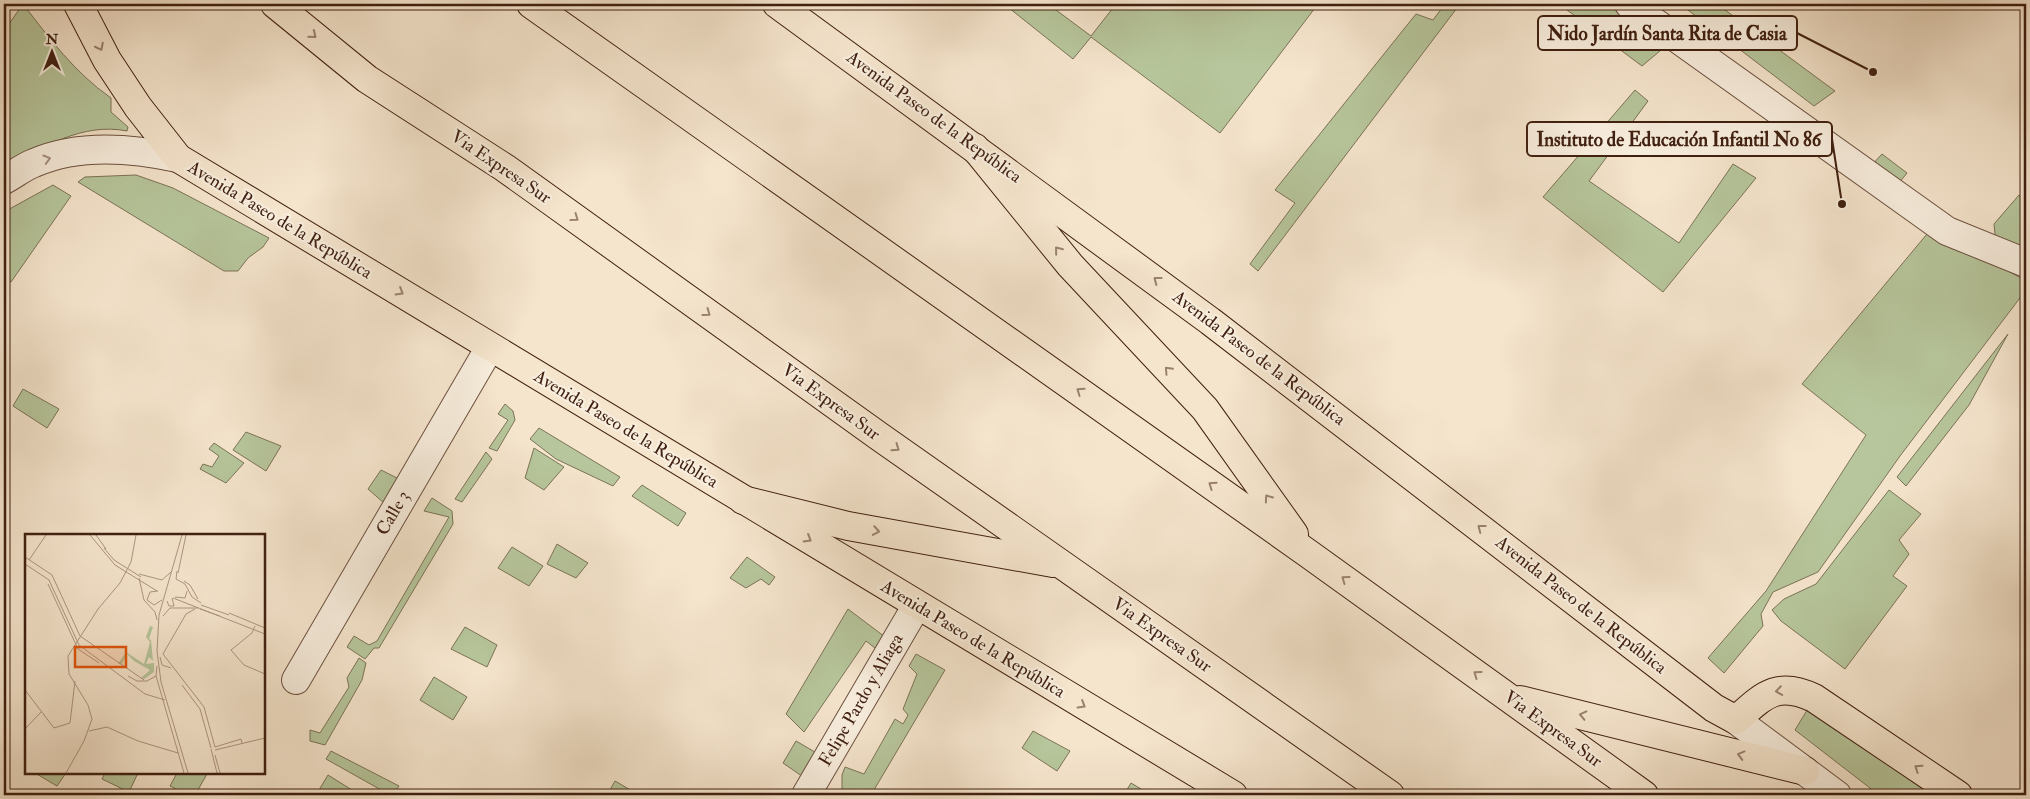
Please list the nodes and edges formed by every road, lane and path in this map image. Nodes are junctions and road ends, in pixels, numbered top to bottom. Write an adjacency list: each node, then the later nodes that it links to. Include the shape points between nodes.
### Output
1 (78, 4): 7 (main road, Avenida Paseo de la República, one-way to 7, via 117,76)
2 (275, 4): 13 (main road, Via Expresa Sur, one-way to 13, via 367,78 505,168)
3 (531, 4): 12 (main road, Via Expresa Sur, one-way to 3)
4 (777, 4): 6 (main road, Avenida Paseo de la República)
5 (1629, 4): 9 (street, via 1947,231)
6 (976, 148): 12 (main road, one-way to 6, via 1205,409 1070,265); 17 (main road, Avenida Paseo de la República, one-way to 6, via 1714,708 1318,402)
7 (178, 158): 8 (street, one-way to 7, via 34,163 73,152 105,149 146,151); 10 (main road, Avenida Paseo de la República, one-way to 10)
8 (4, 180)
9 (2026, 263)
10 (490, 347): 11 (main road, Avenida Paseo de la República); 15 (street, Calle 3)
11 (743, 500): 13 (main road, one-way to 13, via 848,526); 14 (main road, Avenida Paseo de la República, one-way to 14)
12 (1306, 552): 16 (main road, Via Expresa Sur, one-way to 12)
13 (1061, 564): 21 (main road, Via Expresa Sur)
14 (916, 605): 19 (street, Felipe Pardo y Aliaga); 20 (main road, Avenida Paseo de la República, one-way to 20)
15 (296, 680)
16 (1508, 697): 18 (main road, one-way to 16); 22 (main road, Via Expresa Sur)
17 (1736, 720): 18 (street, Avenida Paseo de la República); 24 (main road, one-way to 17, via 1798,690 1779,690 1764,695)
18 (1805, 771): 23 (street, Avenida Paseo de la República)
19 (806, 795)
20 (1233, 795)
21 (1390, 795)
22 (1644, 795)
23 (1837, 795)
24 (1958, 795)

